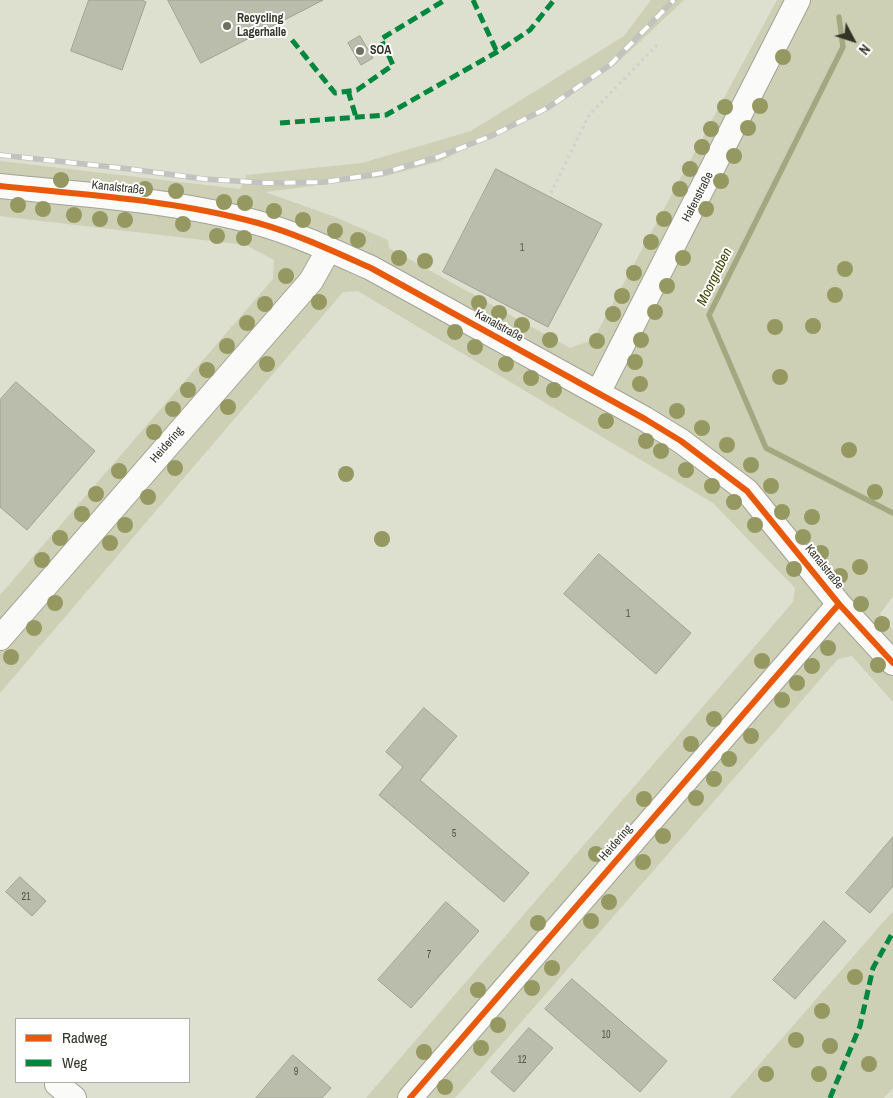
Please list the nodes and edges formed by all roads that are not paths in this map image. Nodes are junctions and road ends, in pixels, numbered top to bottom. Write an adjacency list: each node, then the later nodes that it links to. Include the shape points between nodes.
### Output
1 (798, 0): 4 (street, Hafenstraße)
2 (0, 186): 3 (street, Kanalstraße, via 189,207 260,223)
3 (329, 249): 4 (street, Kanalstraße, via 371,268); 6 (street, Heidering, via 311,281)
4 (598, 393): 5 (street, Kanalstraße, via 681,441 747,491)
5 (839, 604): 7 (street, Kanalstraße); 8 (street, Heidering)
6 (0, 638)
7 (893, 663)
8 (410, 1098)

